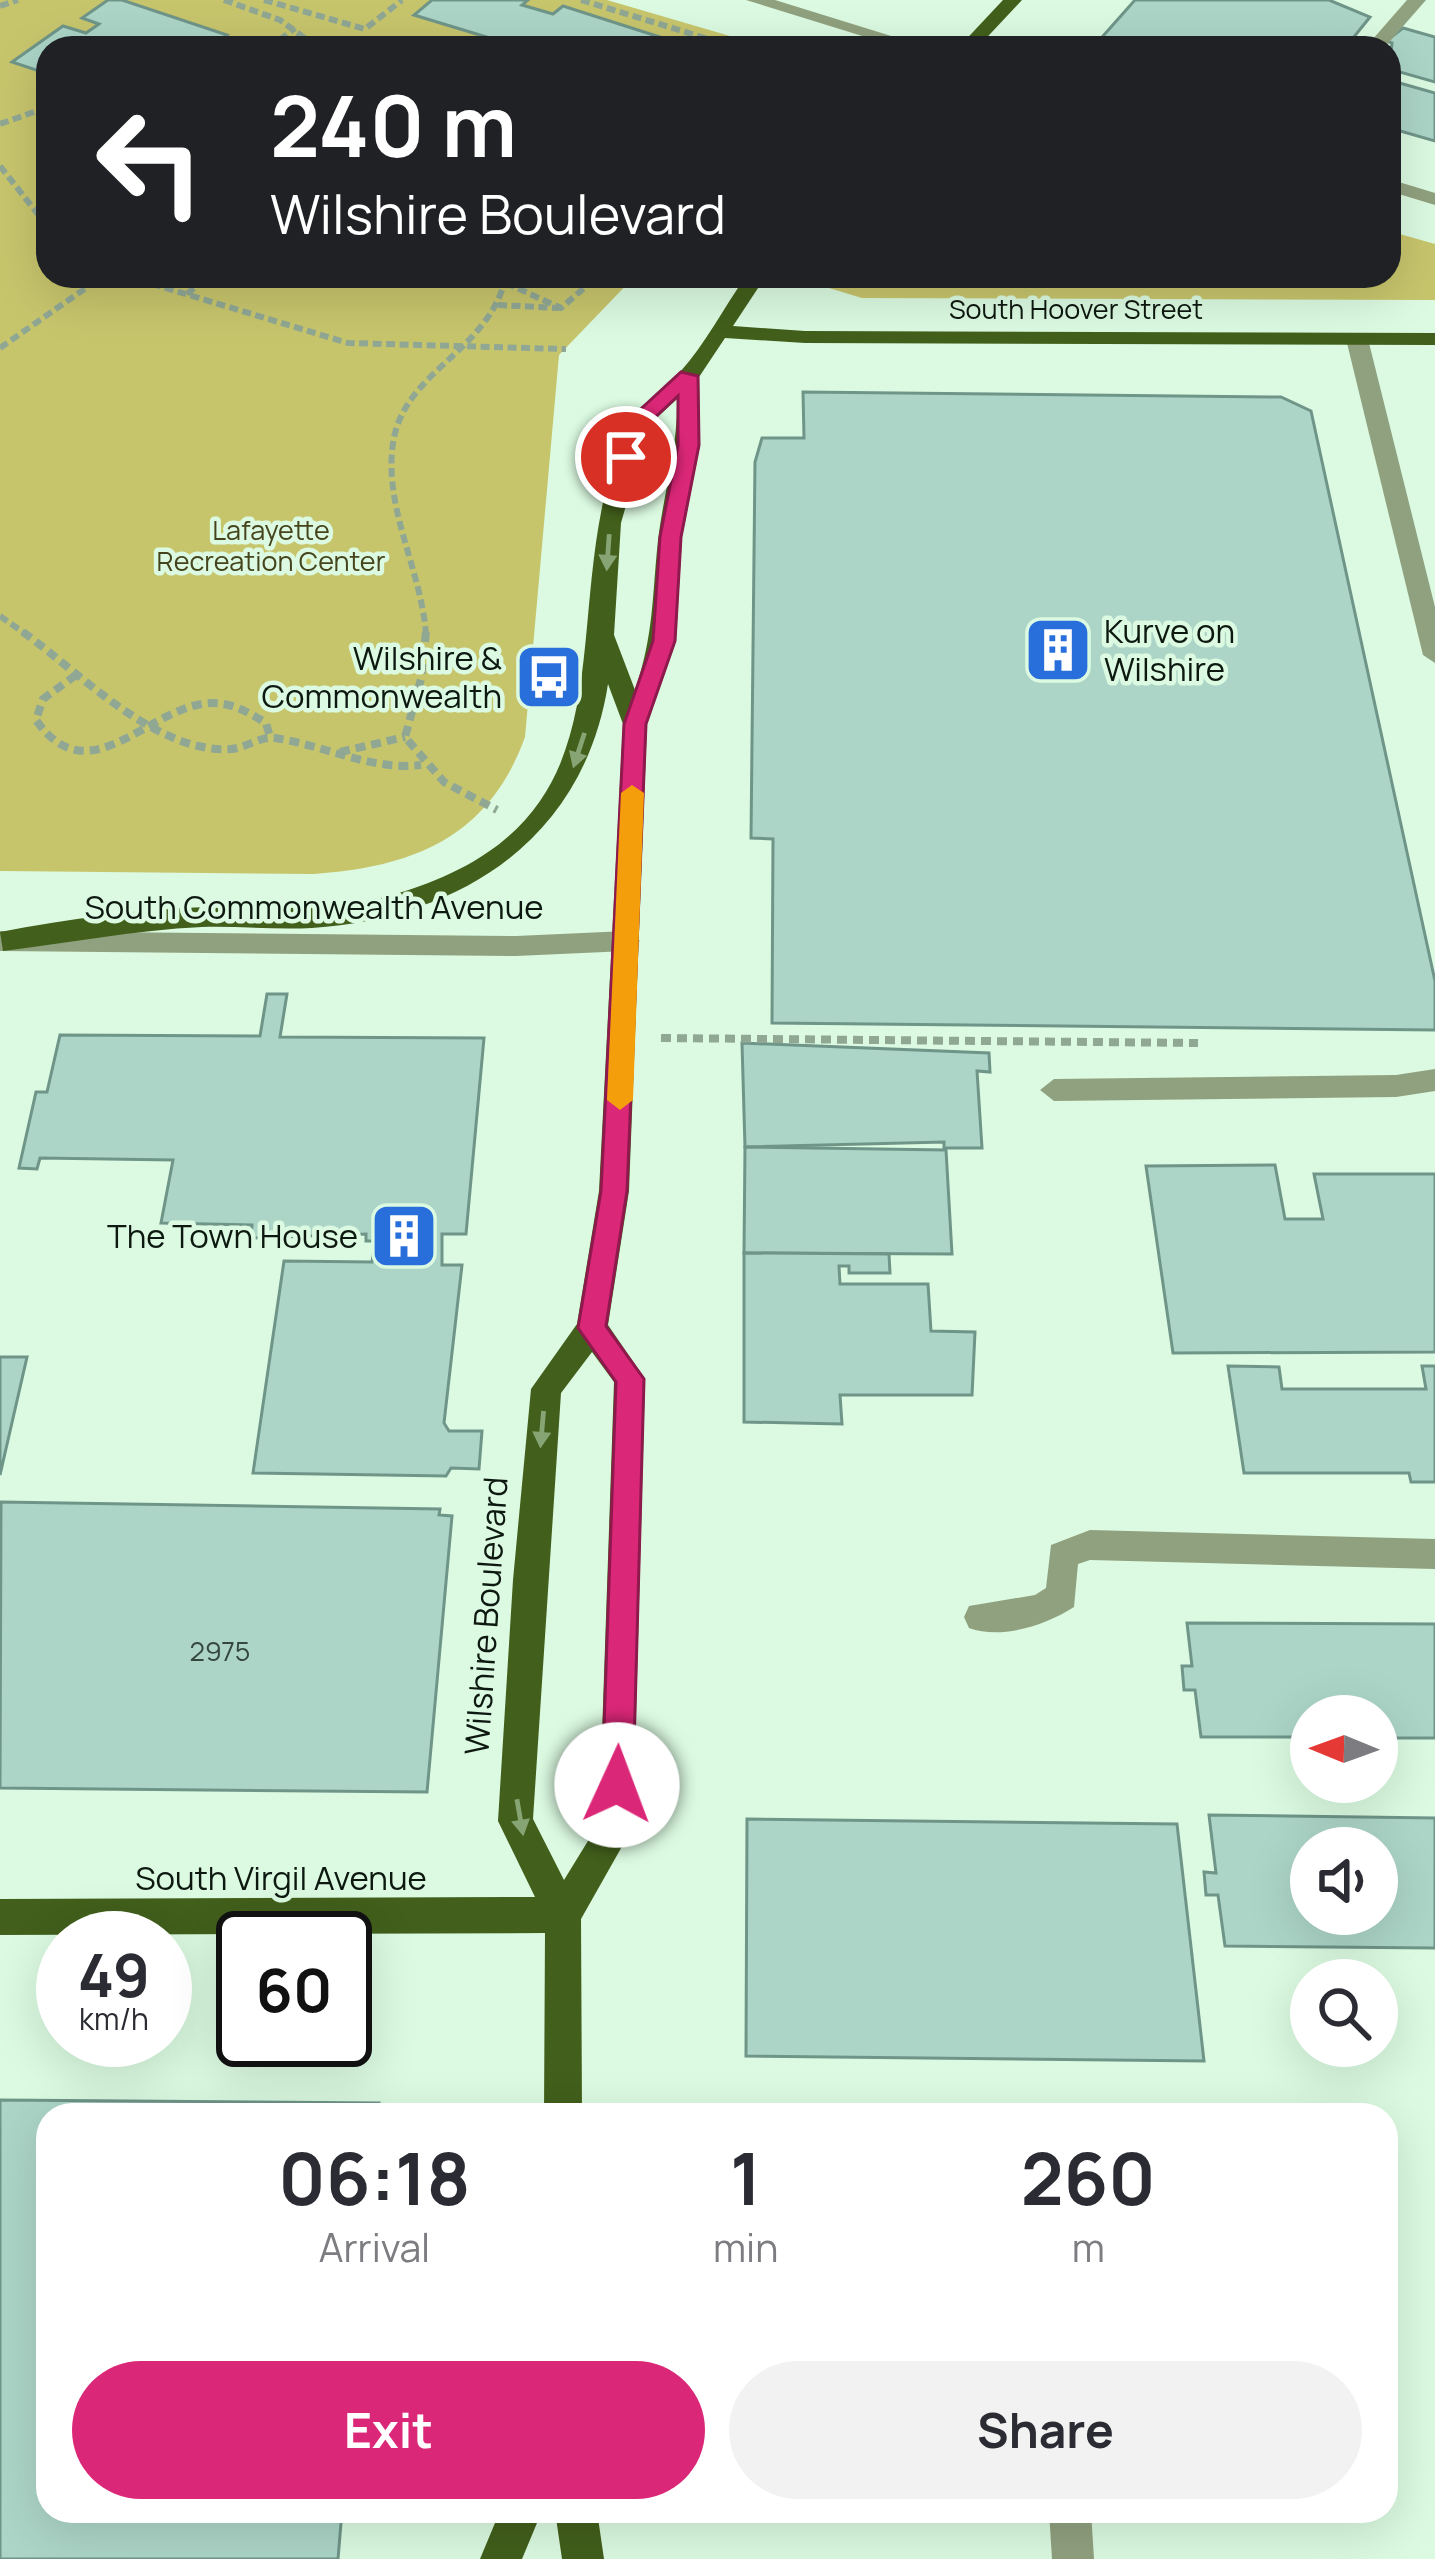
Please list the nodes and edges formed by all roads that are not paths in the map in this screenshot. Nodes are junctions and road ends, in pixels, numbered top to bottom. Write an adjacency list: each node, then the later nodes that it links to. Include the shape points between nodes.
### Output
1 (755, 0): 4 (street)
2 (1013, 0): 5 (main road)
3 (1417, 0): 6 (street)
4 (880, 36)
5 (978, 36)
6 (1385, 36)
7 (1401, 189): 8 (street)
8 (1435, 199)
9 (747, 288): 10 (main road, Wilshire Boulevard)
10 (717, 331): 11 (main road, South Hoover Street); 13 (main road, Wilshire Boulevard)
11 (1357, 339): 12 (main road, South Hoover Street); 15 (street)
12 (1435, 339)
13 (688, 376): 14 (main road, Wilshire Boulevard, one-way to 14, via 639,422 626,457 610,523); 16 (main road, Wilshire Boulevard, via 688,445 670,537 664,641)
14 (602, 635): 16 (main road, Wilshire Boulevard); 17 (main road, one-way to 17, via 572,769 543,814 478,869 374,910 201,917)
15 (1434, 647)
16 (635, 724): 18 (main road, Wilshire Boulevard)
17 (2, 941): 18 (street, South Commonwealth Avenue)
18 (627, 941): 21 (main road, Wilshire Boulevard, via 614,1191)
19 (1435, 1080): 20 (street)
20 (1054, 1090)
21 (592, 1328): 24 (main road, via 630,1379 616,1827); 24 (main road, Wilshire Boulevard, one-way to 24, via 545,1389 515,1821)
22 (1435, 1554): 23 (street, via 1090,1545 1062,1555 1062,1596 1041,1610)
23 (981, 1617)
24 (563, 1915): 25 (main road, South Virgil Avenue); 26 (main road, Wilshire Boulevard)
25 (0, 1917)
26 (563, 2103)
27 (516, 2523): 30 (main road)
28 (578, 2523): 31 (main road)
29 (1071, 2523): 32 (street)
30 (501, 2559)
31 (583, 2559)
32 (1073, 2559)

